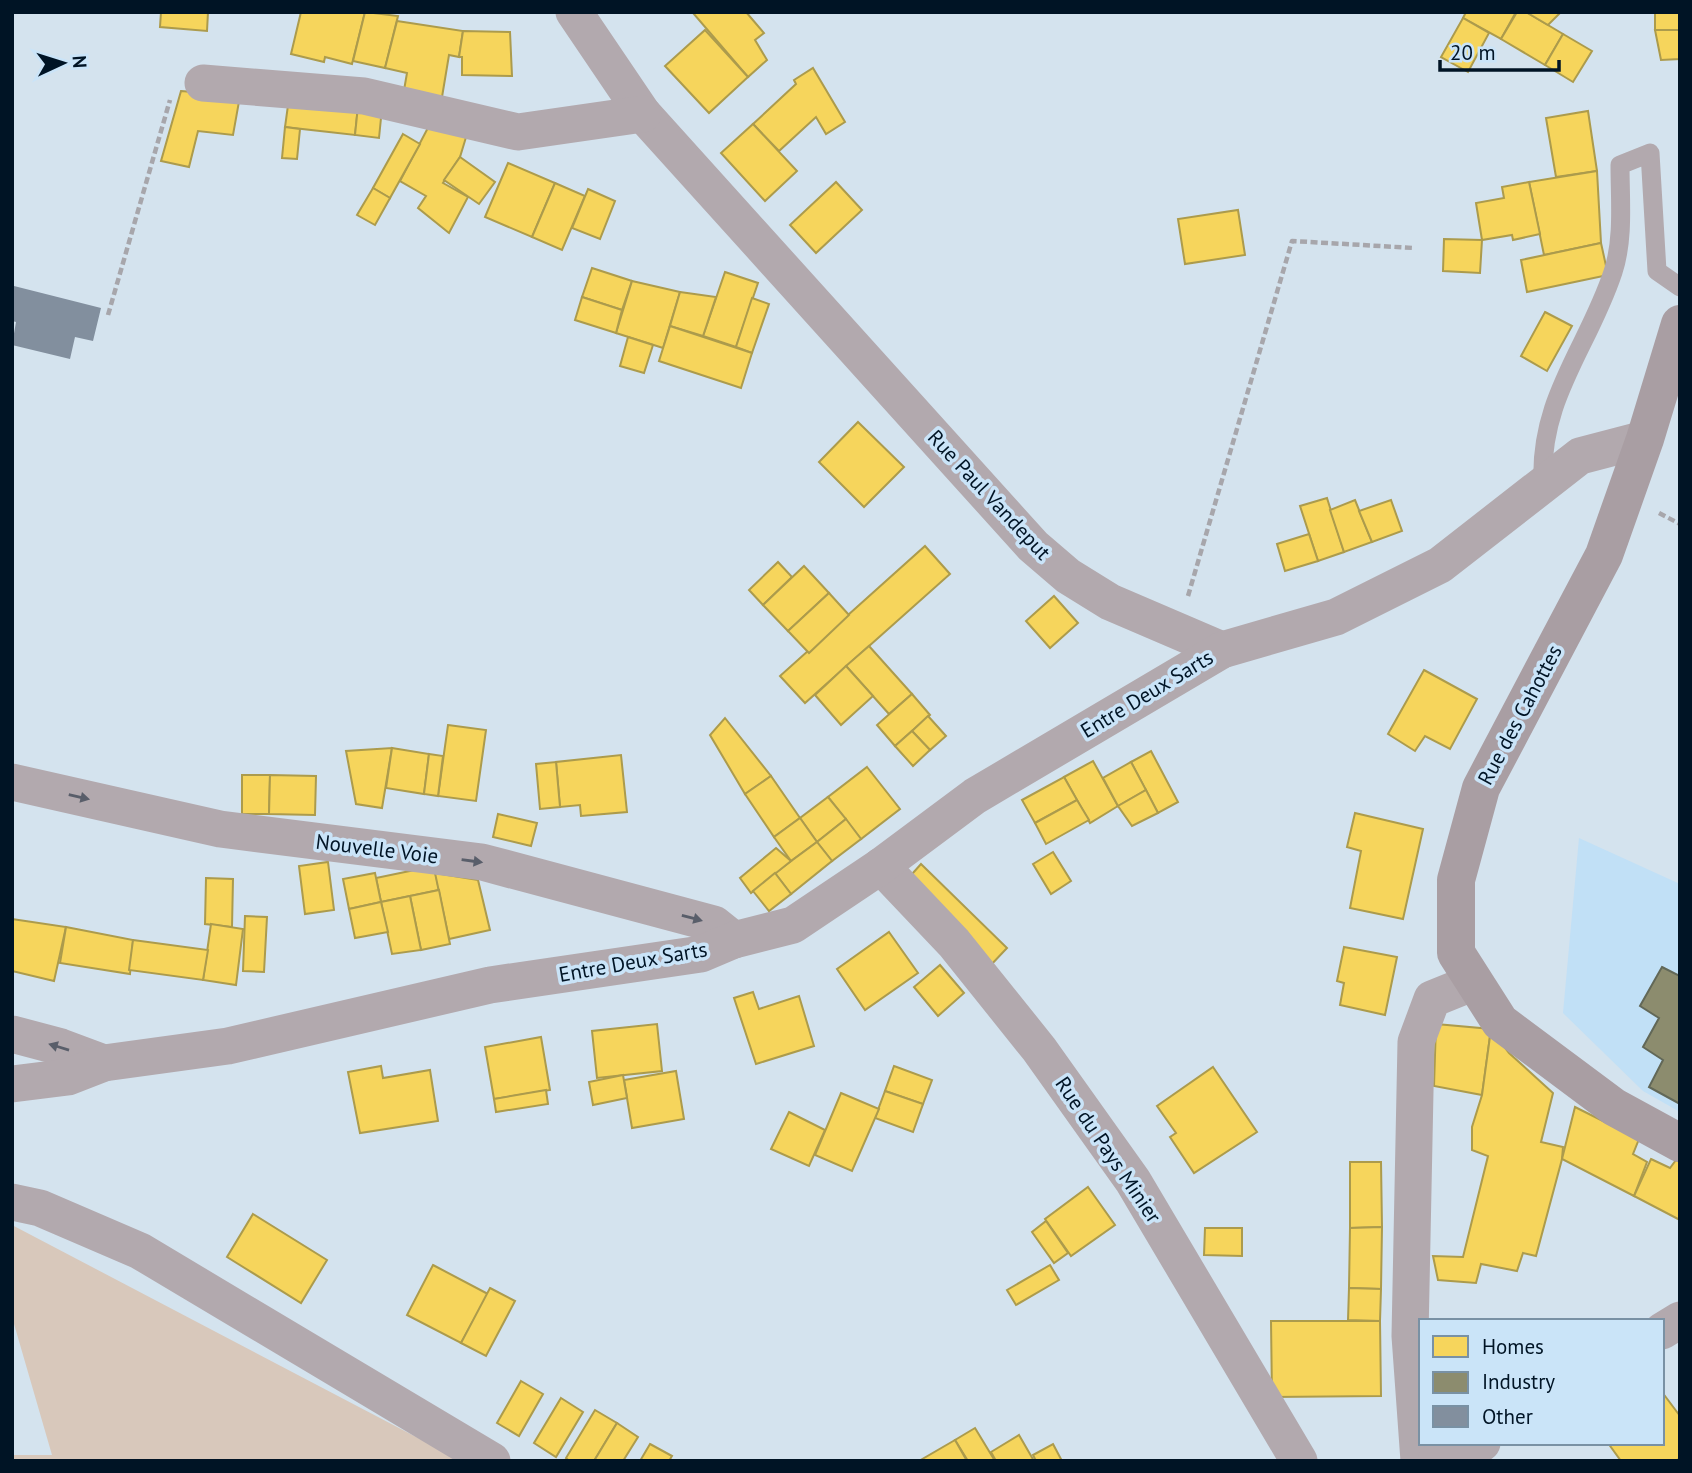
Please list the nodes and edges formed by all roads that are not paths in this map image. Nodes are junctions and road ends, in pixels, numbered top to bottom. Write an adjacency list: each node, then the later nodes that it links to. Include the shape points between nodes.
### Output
1 (574, 12): 3 (street, Rue Paul Vandeput)
2 (203, 83): 3 (street, via 364,96 518,132)
3 (643, 114): 8 (street, Rue Paul Vandeput, via 1033,546 1068,576 1110,602)
4 (1680, 287): 7 (lane, via 1657,271 1650,153 1620,165 1620,231 1614,271 1558,392 1542,453)
5 (1680, 324): 6 (street, Rue des Cahottes)
6 (1645, 439): 7 (street, via 1580,456); 12 (street, Rue des Cahottes, via 1605,555 1481,788 1456,880 1456,953)
7 (1544, 484): 8 (street, via 1440,565 1336,617)
8 (1222, 650): 10 (street, Entre Deux Sarts, via 975,796)
9 (12, 782): 11 (street, Nouvelle Voie, one-way to 11, via 220,829 482,862 714,924)
10 (881, 866): 11 (street, Entre Deux Sarts, via 793,925); 22 (street, Rue du Pays Minier, via 954,943 1039,1049 1133,1181)
11 (734, 940): 14 (street, Entre Deux Sarts, via 701,954 490,985 228,1046)
12 (1474, 982): 16 (street, Rue des Cahottes, via 1500,1022 1614,1107); 23 (street, via 1432,999 1416,1042 1410,1336)
13 (12, 1034): 14 (street, one-way to 13)
14 (104, 1063): 15 (street, Entre Deux Sarts, via 68,1077)
15 (12, 1084)
16 (1680, 1143)
17 (12, 1202): 21 (street, via 40,1208 140,1251)
18 (1680, 1320): 19 (street)
19 (1664, 1330)
20 (1479, 1445): 24 (street)
21 (492, 1461)
22 (1299, 1461)
23 (1419, 1461)
24 (1436, 1461)

